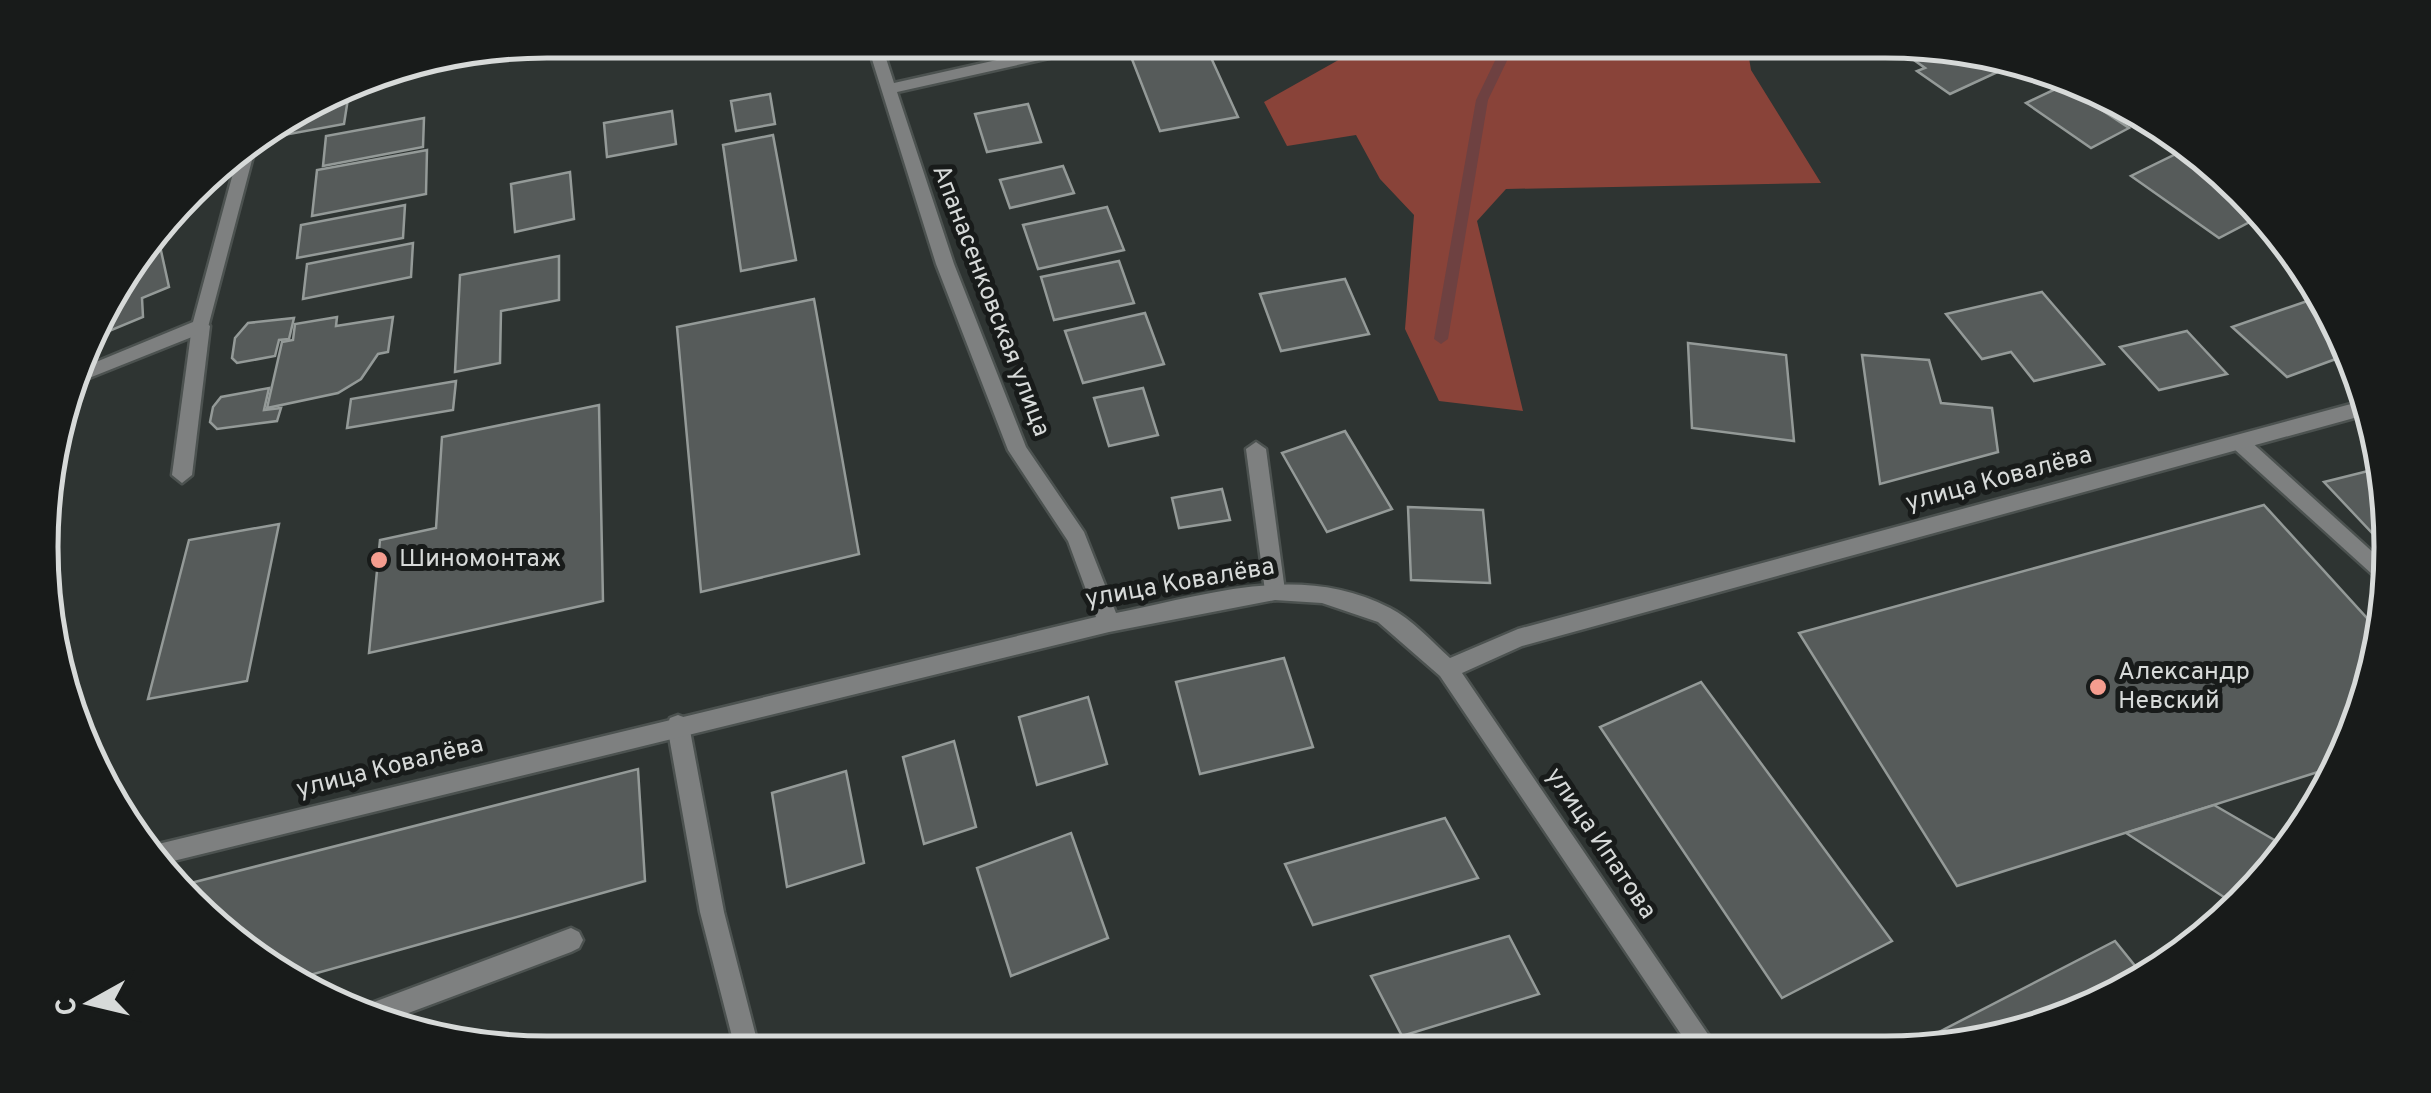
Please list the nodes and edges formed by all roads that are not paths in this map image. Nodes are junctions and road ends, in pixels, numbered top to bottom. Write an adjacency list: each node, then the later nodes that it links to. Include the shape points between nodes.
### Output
1 (878, 58): 3 (street, Апанасенковская улица)
2 (1028, 58): 3 (street)
3 (888, 90): 13 (street, Апанасенковская улица, via 945,264 1018,450 1078,538)
4 (243, 164): 5 (street)
5 (201, 326): 6 (street); 10 (street)
6 (90, 372)
7 (2354, 411): 8 (street, улица Ковалёва)
8 (2240, 443): 11 (street); 14 (street, улица Ковалёва, via 1518,638)
9 (1256, 449): 12 (street)
10 (182, 475)
11 (2373, 565)
12 (1275, 591): 13 (street, улица Ковалёва); 14 (street, улица Ковалёва, via 1322,594 1384,615)
13 (1109, 623): 15 (street, улица Ковалёва)
14 (1448, 668): 20 (street, улица Ипатова)
15 (678, 725): 16 (street, улица Ковалёва); 19 (street, via 712,912)
16 (166, 852)
17 (571, 940): 18 (street)
18 (387, 1009)
19 (744, 1036)
20 (1697, 1036)

